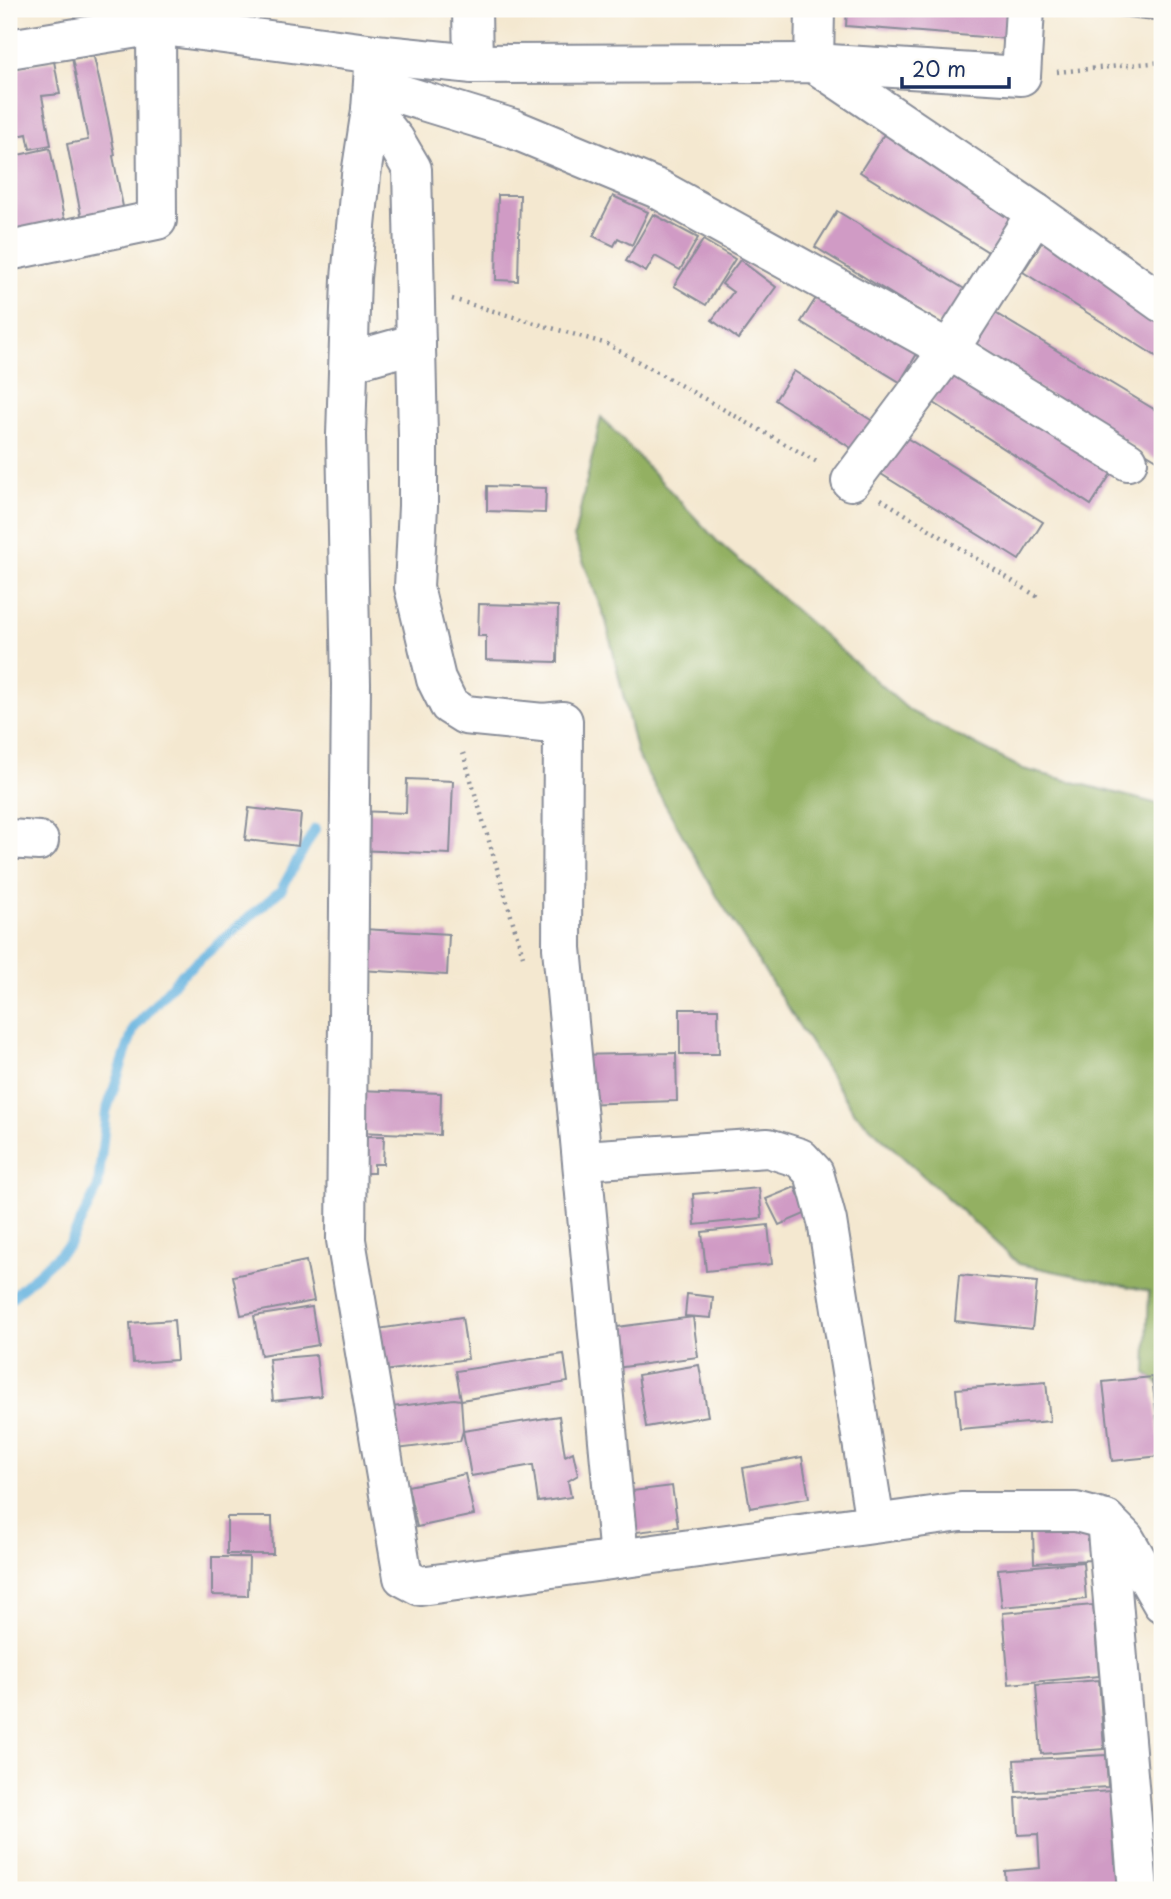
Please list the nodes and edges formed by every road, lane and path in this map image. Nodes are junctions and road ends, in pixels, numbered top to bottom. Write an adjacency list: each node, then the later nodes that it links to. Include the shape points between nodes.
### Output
1 (472, 9): 8 (street)
2 (815, 9): 7 (street)
3 (1025, 9): 9 (street)
4 (156, 25): 5 (street); 10 (street); 12 (street, via 157,220)
5 (9, 50)
6 (1162, 62): 9 (path)
7 (814, 63): 8 (street); 9 (street); 11 (street)
8 (473, 64): 10 (street)
9 (1021, 76)
10 (373, 83): 13 (street, via 395,140 412,169); 16 (street, via 511,128 657,189); 17 (street, via 351,278)
11 (1036, 213): 14 (street); 16 (street)
12 (9, 251)
13 (415, 288): 15 (street); 19 (path, via 607,344)
14 (1162, 303)
15 (416, 343): 17 (street); 21 (street, via 414,587 436,679)
16 (949, 349): 18 (street); 19 (street)
17 (349, 362): 26 (street, via 345,1240 403,1577 420,1586)
18 (1128, 461)
19 (851, 481): 20 (path)
20 (1038, 597)
21 (449, 705): 22 (path); 23 (street, via 465,715 563,721 562,948)
22 (524, 960)
23 (583, 1160): 25 (street, via 768,1148 800,1158 814,1172 827,1221); 26 (street)
24 (1106, 1520): 25 (street, via 1076,1512 961,1511); 27 (street, via 1125,1539); 28 (street)
25 (875, 1523): 26 (street)
26 (619, 1558)
27 (1162, 1603)
28 (1138, 1890)

